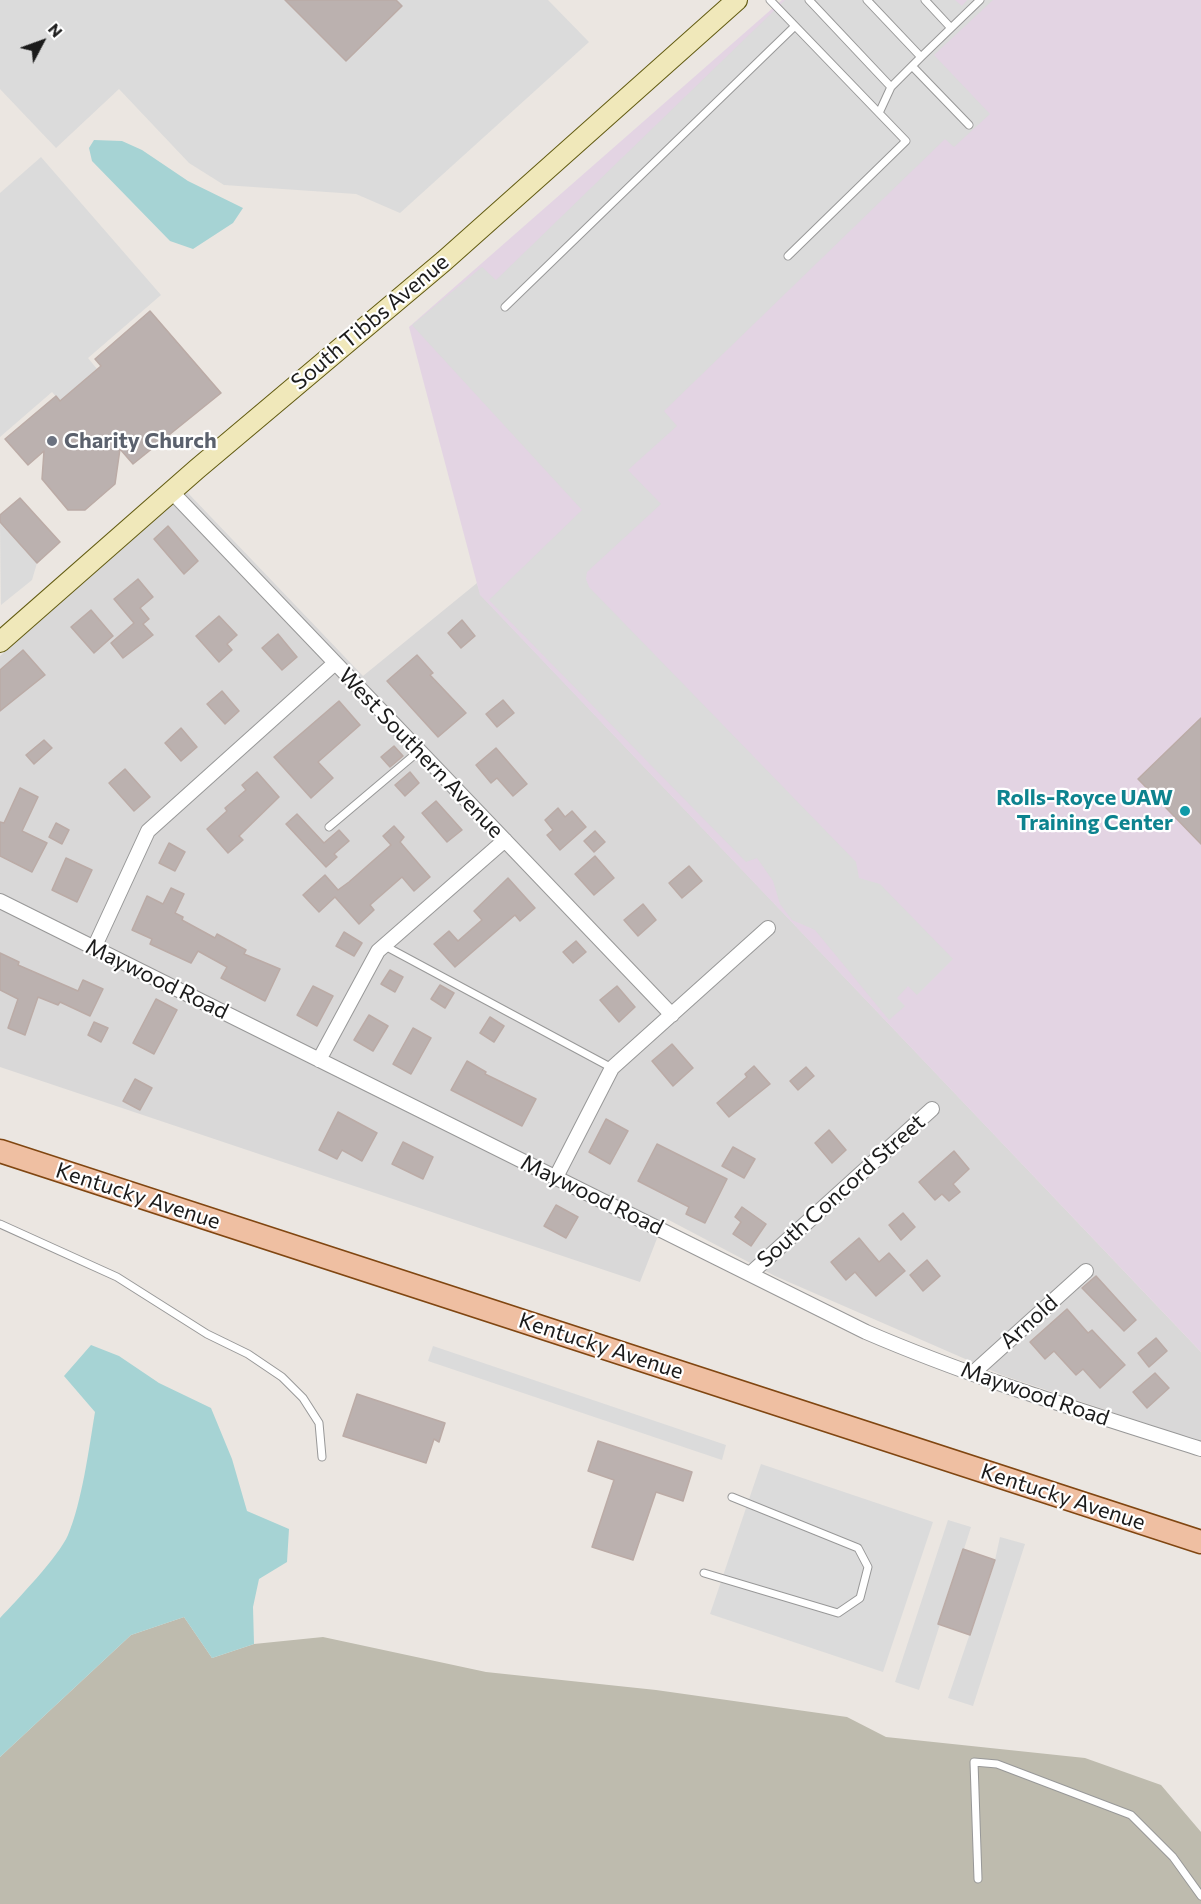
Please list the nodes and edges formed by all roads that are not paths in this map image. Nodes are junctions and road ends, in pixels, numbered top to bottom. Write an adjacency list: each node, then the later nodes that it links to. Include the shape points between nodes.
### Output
1 (737, 0): 16 (main road, South Tibbs Avenue, via 444,261)
2 (770, 0): 7 (lane)
3 (809, 0): 11 (lane)
4 (867, 0): 9 (lane)
5 (925, 0): 8 (lane)
6 (980, 0): 8 (lane)
7 (795, 26): 12 (lane); 15 (lane)
8 (951, 28): 9 (lane)
9 (921, 57): 10 (lane)
10 (912, 66): 11 (lane); 13 (lane)
11 (891, 87): 12 (lane)
12 (879, 113): 14 (lane, via 906,141)
13 (969, 125)
14 (788, 256)
15 (505, 307)
16 (171, 491): 17 (main road, South Tibbs Avenue); 18 (street, West Southern Avenue)
17 (0, 642)
18 (335, 663): 19 (street, West Southern Avenue); 25 (street, via 148,831)
19 (419, 751): 20 (lane); 21 (street, West Southern Avenue)
20 (329, 827)
21 (505, 840): 24 (street); 26 (street, West Southern Avenue)
22 (0, 902): 25 (street, Maywood Road)
23 (768, 928): 26 (street)
24 (384, 946): 27 (street); 28 (lane)
25 (94, 948): 27 (street, Maywood Road)
26 (672, 1015): 28 (street)
27 (319, 1060): 31 (street, Maywood Road)
28 (612, 1068): 31 (street)
29 (932, 1109): 34 (street, South Concord Street)
30 (0, 1152): 39 (main road, Kentucky Avenue)
31 (556, 1177): 34 (street, Maywood Road)
32 (0, 1224): 37 (lane, via 117,1277 282,1377 303,1398 319,1423)
33 (1086, 1271): 35 (street, Arnold)
34 (750, 1274): 35 (street, Maywood Road, via 876,1336)
35 (973, 1373): 36 (street, Maywood Road)
36 (1201, 1449)
37 (322, 1457)
38 (732, 1497): 40 (lane, via 858,1548 868,1567 860,1598 838,1613)
39 (1201, 1542)
40 (704, 1573)
41 (978, 1879): 42 (lane, via 974,1762 998,1764 1131,1815 1173,1857)
42 (1201, 1896)

